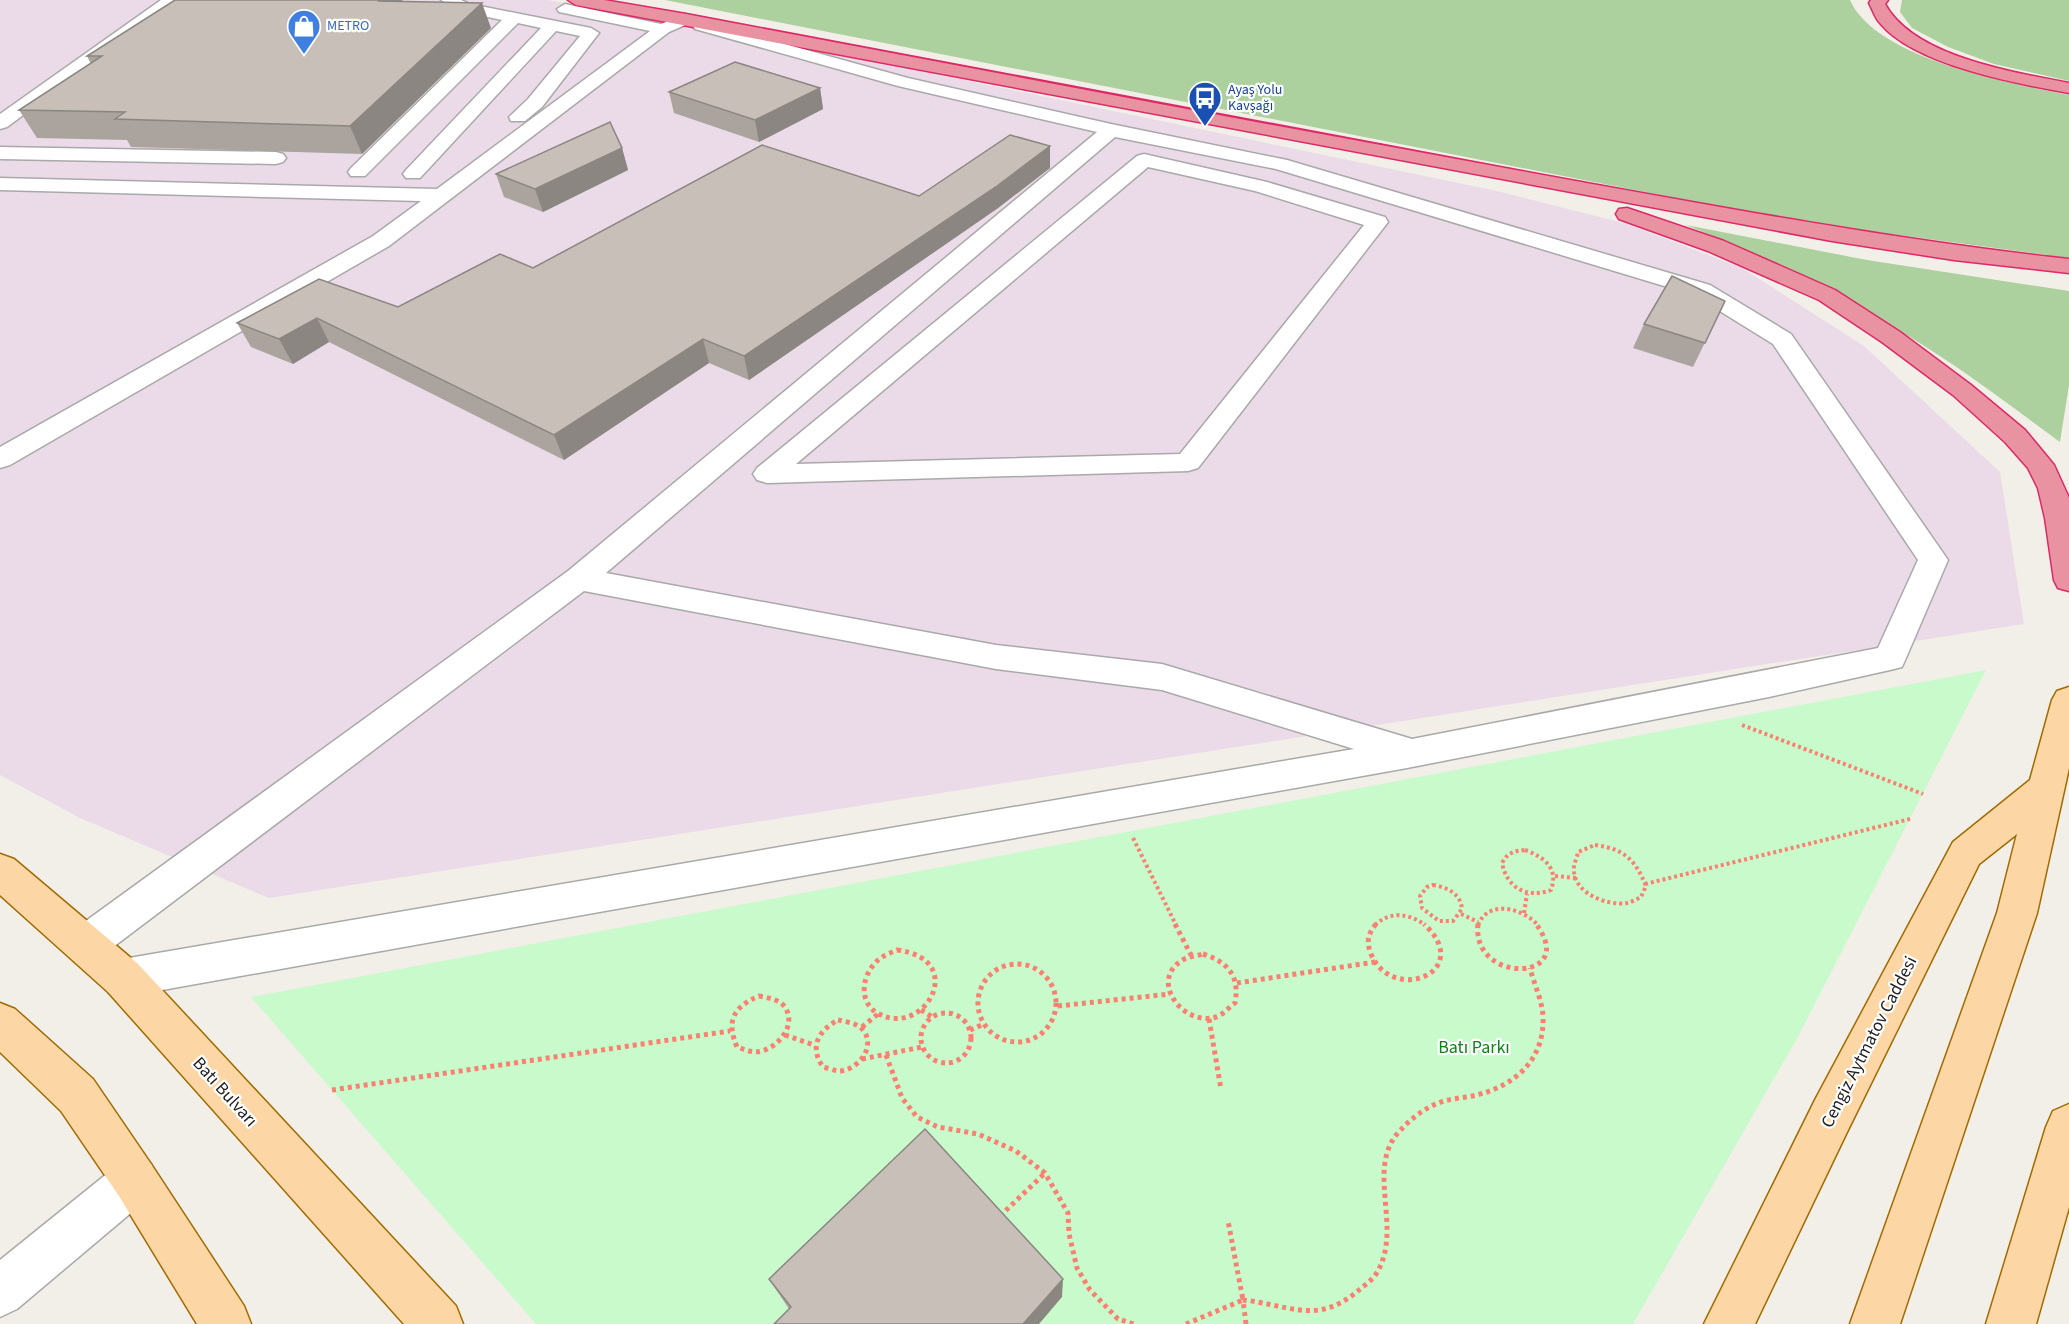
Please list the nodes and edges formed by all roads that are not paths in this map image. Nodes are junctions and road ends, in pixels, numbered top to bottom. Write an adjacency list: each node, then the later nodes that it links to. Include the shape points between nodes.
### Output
1 (171, 0): 11 (street)
2 (576, 0): 8 (highway)
3 (1880, 0): 9 (highway, via 1879,14 1892,28 1932,51 1992,71)
4 (452, 4): 5 (street)
5 (485, 7): 6 (street)
6 (516, 9): 7 (street); 19 (street, via 358,172)
7 (553, 16): 8 (street); 19 (street); 19 (street, via 591,33 535,103 461,163)
8 (676, 23): 12 (street, via 729,32 904,82); 14 (highway); 23 (street)
9 (2069, 88)
10 (39, 117): 13 (street)
11 (0, 123)
12 (1111, 130): 18 (street); 26 (street)
13 (0, 144)
14 (1352, 146): 24 (highway, via 1832,234); 27 (highway, via 1595,204 1667,226 1827,296 1962,390 2015,436 2040,465 2052,488 2060,518)
15 (0, 153): 16 (street)
16 (156, 156): 17 (street); 21 (street)
17 (276, 158)
18 (1280, 165): 22 (street); 29 (street, via 1702,290 1782,339 1933,560 1890,658)
19 (413, 174)
20 (0, 184): 21 (street)
21 (118, 186): 23 (street)
22 (1260, 186): 22 (street, via 1377,222 1188,462 767,474 1144,160)
23 (442, 195): 25 (street, via 381,241)
24 (2069, 266)
25 (0, 459)
26 (579, 579): 29 (street, via 996,657 1162,677); 32 (street)
27 (2069, 580)
28 (2069, 700): 30 (main road)
29 (1413, 753): 33 (street)
30 (2046, 788): 40 (main road, Cengiz Aytmatov Caddesi, via 1966,853); 41 (main road, via 2017,913)
31 (0, 871): 32 (main road, Batı Bulvarı)
32 (86, 944): 33 (main road, Batı Bulvarı)
33 (123, 978): 39 (main road, Batı Bulvarı)
34 (0, 1023): 36 (main road, via 77,1095)
35 (2069, 1126): 42 (main road)
36 (135, 1180): 37 (street); 38 (main road)
37 (0, 1292)
38 (226, 1324)
39 (438, 1324)
40 (1729, 1324)
41 (1875, 1324)
42 (2011, 1324)

